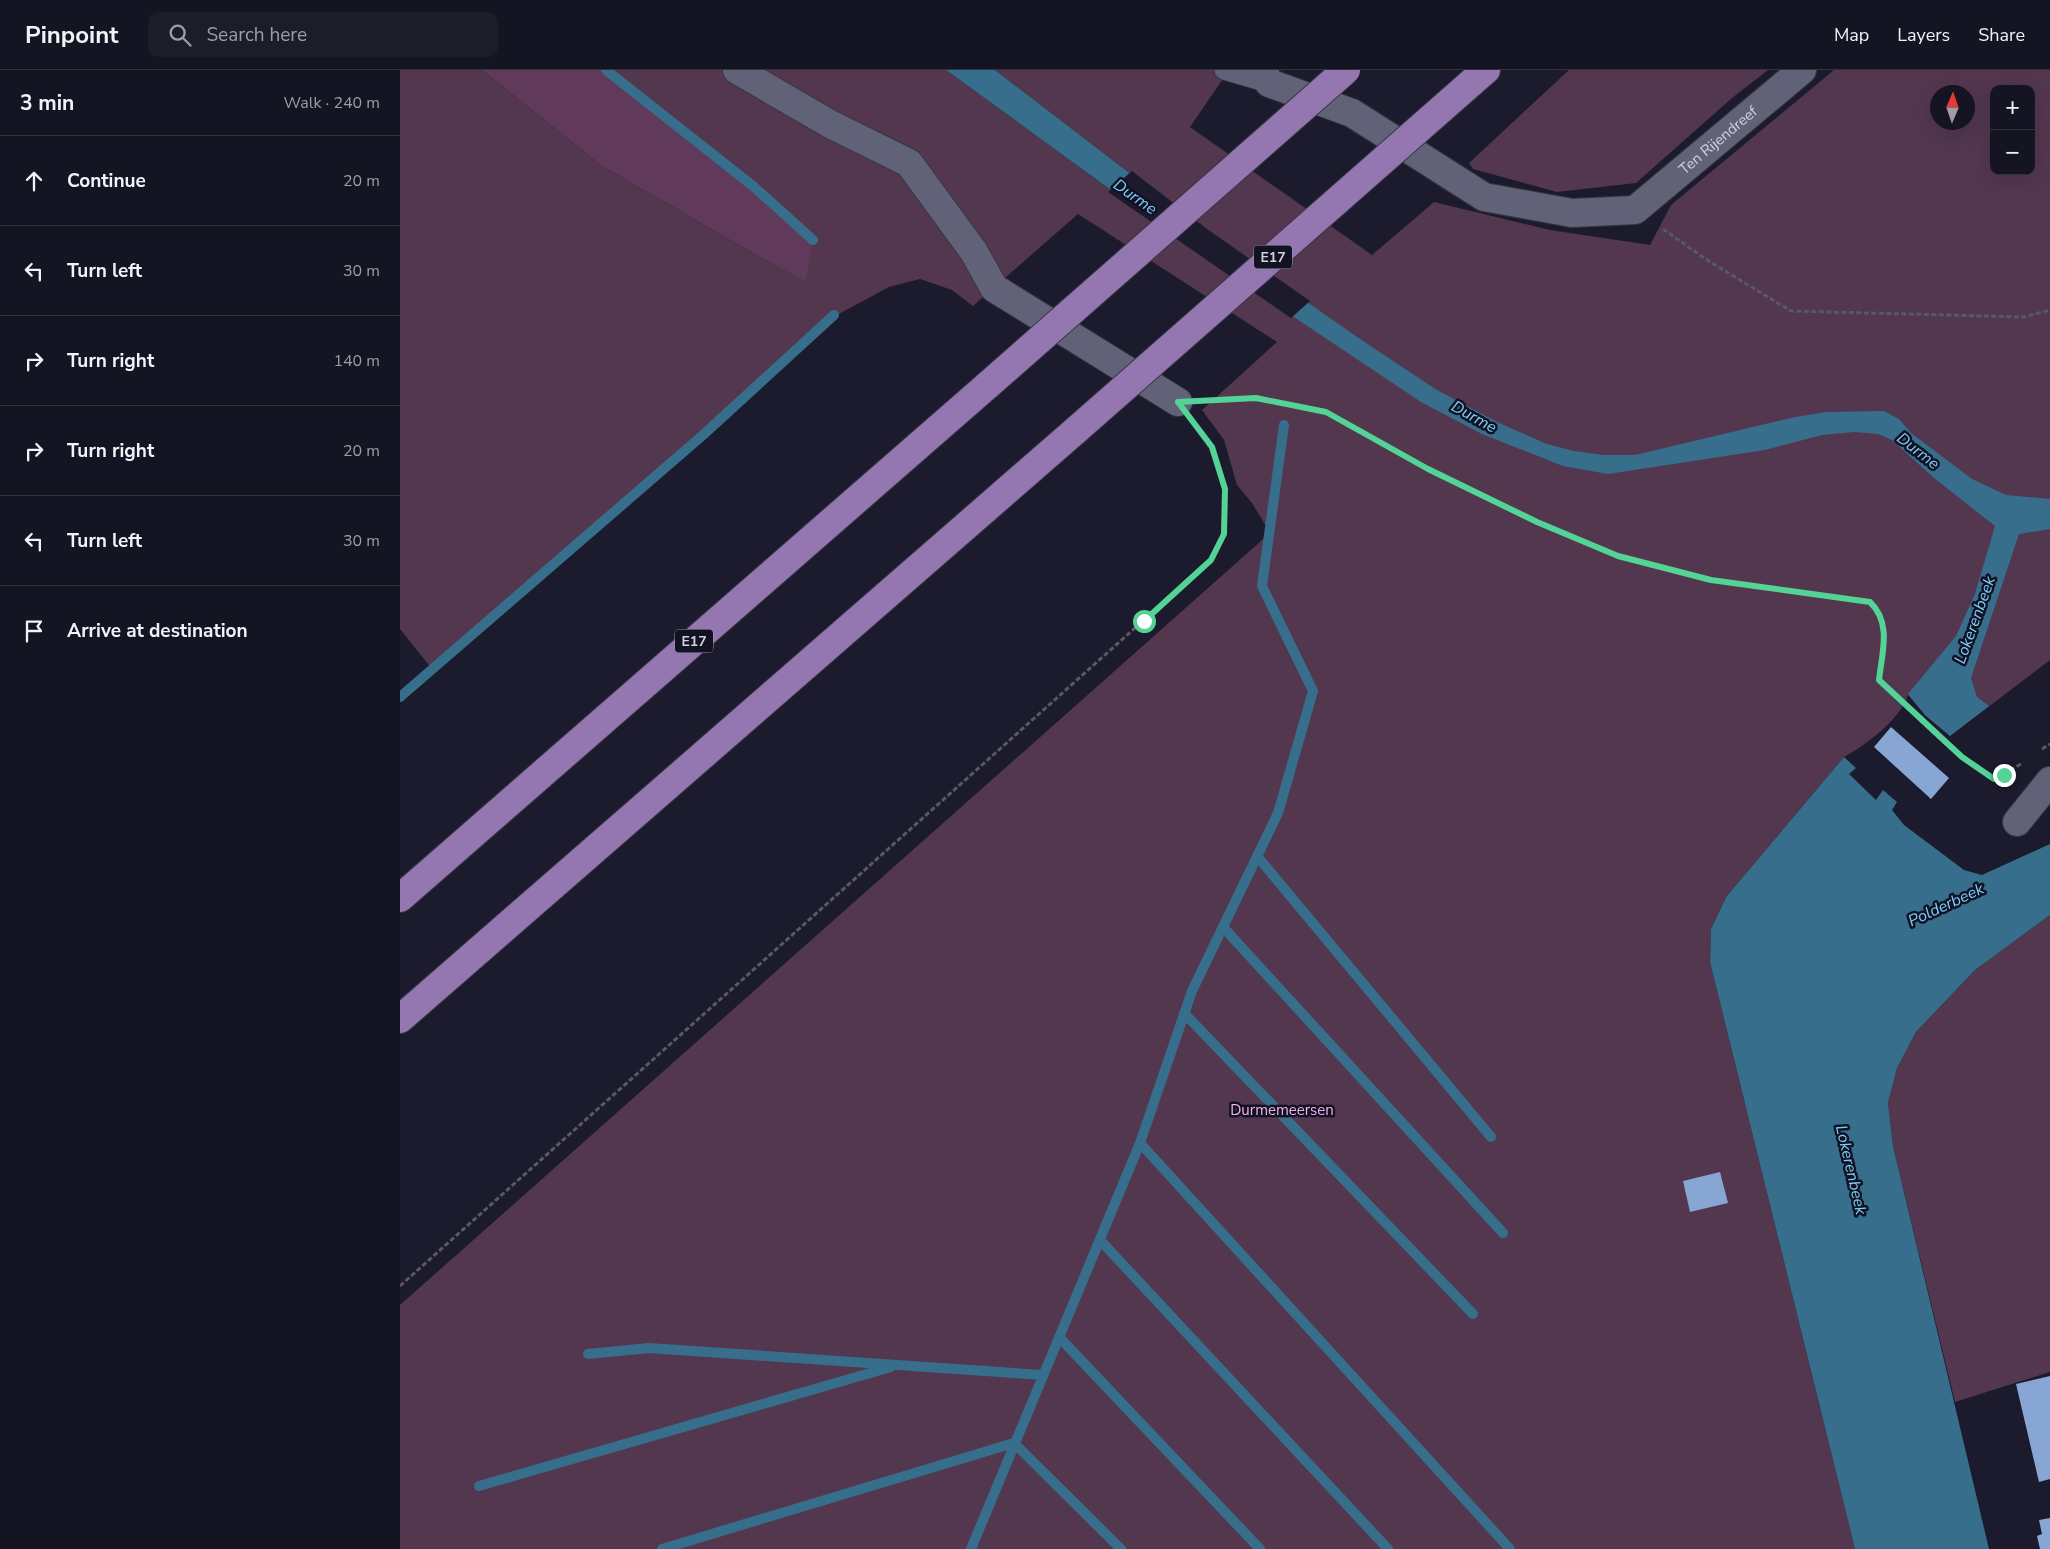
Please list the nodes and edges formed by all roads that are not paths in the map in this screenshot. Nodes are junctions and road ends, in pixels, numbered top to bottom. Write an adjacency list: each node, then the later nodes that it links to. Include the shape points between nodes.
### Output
1 (737, 70): 7 (street, via 830,124 909,163 974,252 994,288)
2 (1224, 70): 5 (lane)
3 (1346, 70): 10 (highway, E17, bridge)
4 (1802, 70): 5 (street, Ten Rijendreef, via 1635,210 1572,213 1484,197 1352,113)
5 (1266, 77)
6 (1478, 77): 11 (highway, E17, bridge)
7 (1178, 402)
8 (2050, 781): 9 (street)
9 (2017, 822)
10 (400, 898)
11 (400, 1019)

